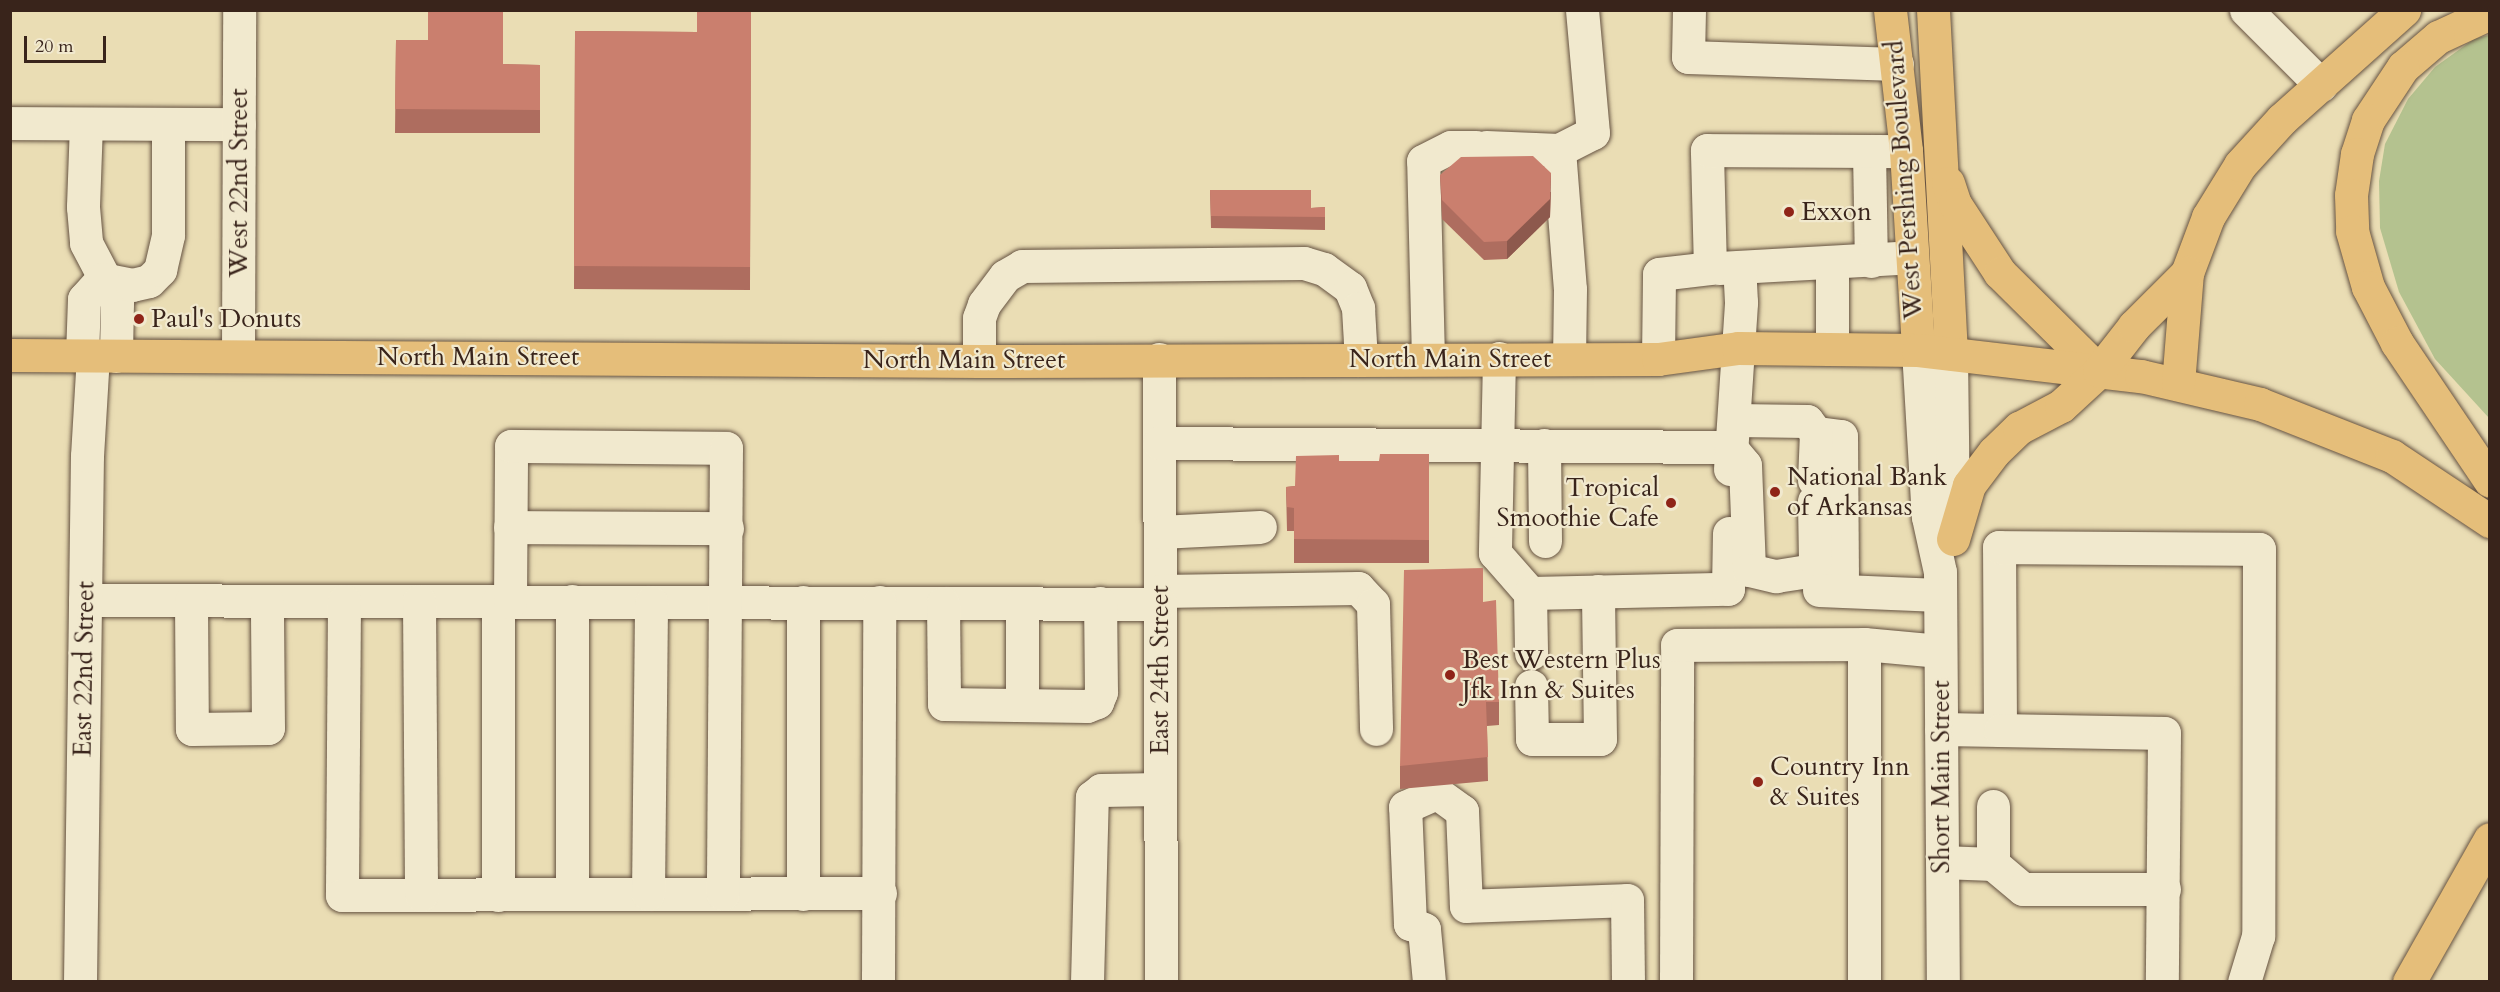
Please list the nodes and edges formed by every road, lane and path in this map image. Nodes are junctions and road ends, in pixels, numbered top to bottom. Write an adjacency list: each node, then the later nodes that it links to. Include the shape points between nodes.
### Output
1 (238, 10): 14 (street, West 22nd Street)
2 (1582, 10): 15 (street, via 1593,133)
3 (1689, 10): 9 (street, via 1688,57)
4 (1890, 10): 9 (main road, West Pershing Boulevard)
5 (1934, 10): 18 (main road, West Pershing Boulevard)
6 (2404, 10): 10 (main road)
7 (2247, 11): 10 (street)
8 (2490, 13): 46 (main road, via 2438,37 2398,74 2368,120 2357,153 2351,195 2352,231 2368,287 2397,343)
9 (1897, 64): 17 (main road, West Pershing Boulevard)
10 (2320, 85): 23 (main road, via 2240,165 2208,217)
11 (10, 123): 12 (street)
12 (86, 124): 13 (street); 24 (street, via 86,243)
13 (168, 124): 14 (street); 24 (street, via 168,235 160,270 149,281 132,285)
14 (239, 124): 30 (street, West 22nd Street)
15 (1559, 150): 33 (street, via 1570,290); 35 (street, via 1451,147 1423,161)
16 (1869, 151): 17 (street); 20 (street); 22 (street, via 1707,150)
17 (1906, 151): 19 (main road, West Pershing Boulevard)
18 (1941, 163): 25 (main road, West Pershing Boulevard); 39 (main road, via 1955,204 2000,273)
19 (1912, 257): 20 (street); 28 (main road, West Pershing Boulevard)
20 (1871, 261): 21 (street)
21 (1832, 263): 22 (street); 27 (street)
22 (1724, 268): 26 (street); 36 (street, via 1659,274)
23 (2187, 273): 39 (main road, via 2134,326); 40 (main road)
24 (102, 279): 31 (street, East 22nd Street, via 84,299)
25 (1951, 345): 28 (main road, North Main Street); 39 (main road, North Main Street); 52 (street)
26 (1738, 348): 27 (main road, North Main Street); 36 (main road, North Main Street); 41 (street)
27 (1832, 348): 28 (main road, North Main Street)
28 (1918, 350): 55 (street, via 1928,518)
29 (10, 355): 31 (main road, North Main Street)
30 (238, 355): 31 (main road, North Main Street); 38 (main road, North Main Street)
31 (97, 356): 61 (street, East 22nd Street)
32 (1499, 358): 33 (main road, North Main Street); 35 (main road, North Main Street); 44 (street)
33 (1569, 358): 36 (main road, North Main Street)
34 (1159, 359): 37 (main road, North Main Street); 38 (main road, North Main Street); 43 (street, East 24th Street)
35 (1428, 359): 37 (main road, North Main Street)
36 (1658, 359)
37 (1361, 360): 38 (street, via 1358,308 1350,288 1304,262 1022,266 1005,276 984,304 979,318)
38 (979, 361)
39 (2099, 371): 40 (main road, North Main Street); 52 (main road, via 2061,406 2019,428 1994,452 1969,485)
40 (2178, 384): 47 (main road, North Main Street, via 2260,404 2363,442 2439,484)
41 (1732, 433): 42 (street, via 1807,421); 42 (street, via 1745,465 1749,570 1776,576 1809,571 1815,560); 45 (street); 56 (street)
42 (1816, 434): 57 (street, via 1841,436)
43 (1159, 443): 44 (street); 51 (street, East 24th Street)
44 (1497, 445): 45 (street); 59 (street, via 1495,553)
45 (1544, 445): 53 (street)
46 (2490, 481)
47 (2490, 521)
48 (510, 527): 50 (street); 50 (street, via 511,446 726,448); 66 (street)
49 (1260, 527): 51 (street)
50 (727, 528): 69 (street)
51 (1160, 532): 60 (street, East 24th Street)
52 (1953, 539): 54 (street); 55 (street)
53 (1545, 542)
54 (1999, 546): 82 (street); 106 (street, via 2259,549 2259,936)
55 (1940, 583): 57 (street); 76 (street, Short Main Street)
56 (1728, 589): 57 (street); 58 (street)
57 (1842, 590)
58 (1598, 591): 59 (street); 78 (street, via 1600,738 1532,739)
59 (1530, 593): 77 (street)
60 (1160, 597): 74 (street); 80 (street, via 1358,588 1372,604); 83 (street, East 24th Street)
61 (85, 600): 62 (street); 96 (street, East 22nd Street)
62 (191, 601): 63 (street); 63 (street, via 192,729 213,729 268,728)
63 (267, 601): 64 (street)
64 (344, 601): 65 (street); 94 (street, via 342,895)
65 (419, 601): 66 (street); 94 (street)
66 (504, 601): 67 (street); 95 (street)
67 (572, 601): 68 (street); 90 (street)
68 (651, 602): 69 (street); 91 (street)
69 (727, 602): 70 (street); 92 (street)
70 (803, 602): 71 (street); 93 (street)
71 (879, 602): 72 (street); 89 (street)
72 (943, 603): 73 (street); 79 (street, via 944,704)
73 (1023, 603): 74 (street); 79 (street)
74 (1100, 603): 79 (street, via 1101,692 1097,702 1088,706)
75 (1864, 644): 76 (street); 102 (street, via 1677,645); 103 (street)
76 (1940, 651): 81 (street, Short Main Street)
77 (1531, 653)
78 (1531, 686)
79 (1022, 705)
80 (1376, 729)
81 (1941, 729): 82 (street); 86 (street, Short Main Street)
82 (2000, 730): 88 (street, via 2164,733)
83 (1160, 789): 98 (street, via 1101,790 1092,797); 99 (street, East 24th Street)
84 (1993, 806): 87 (street)
85 (2490, 839): 107 (main road)
86 (1942, 862): 87 (street); 104 (street, Short Main Street)
87 (1993, 864): 88 (street, via 2023,889)
88 (2164, 889): 105 (street)
89 (880, 893): 93 (street); 97 (street)
90 (572, 894): 91 (street); 95 (street)
91 (648, 894): 92 (street)
92 (723, 894): 93 (street)
93 (803, 894)
94 (421, 895): 95 (street)
95 (498, 895)
96 (80, 981)
97 (878, 981)
98 (1087, 981)
99 (1161, 981)
100 (1429, 981): 101 (street, via 1425,929 1410,924 1406,807 1437,793 1462,811 1466,906 1627,900)
101 (1629, 981)
102 (1676, 981)
103 (1864, 981)
104 (1943, 981)
105 (2162, 981)
106 (2245, 981)
107 (2409, 981)

